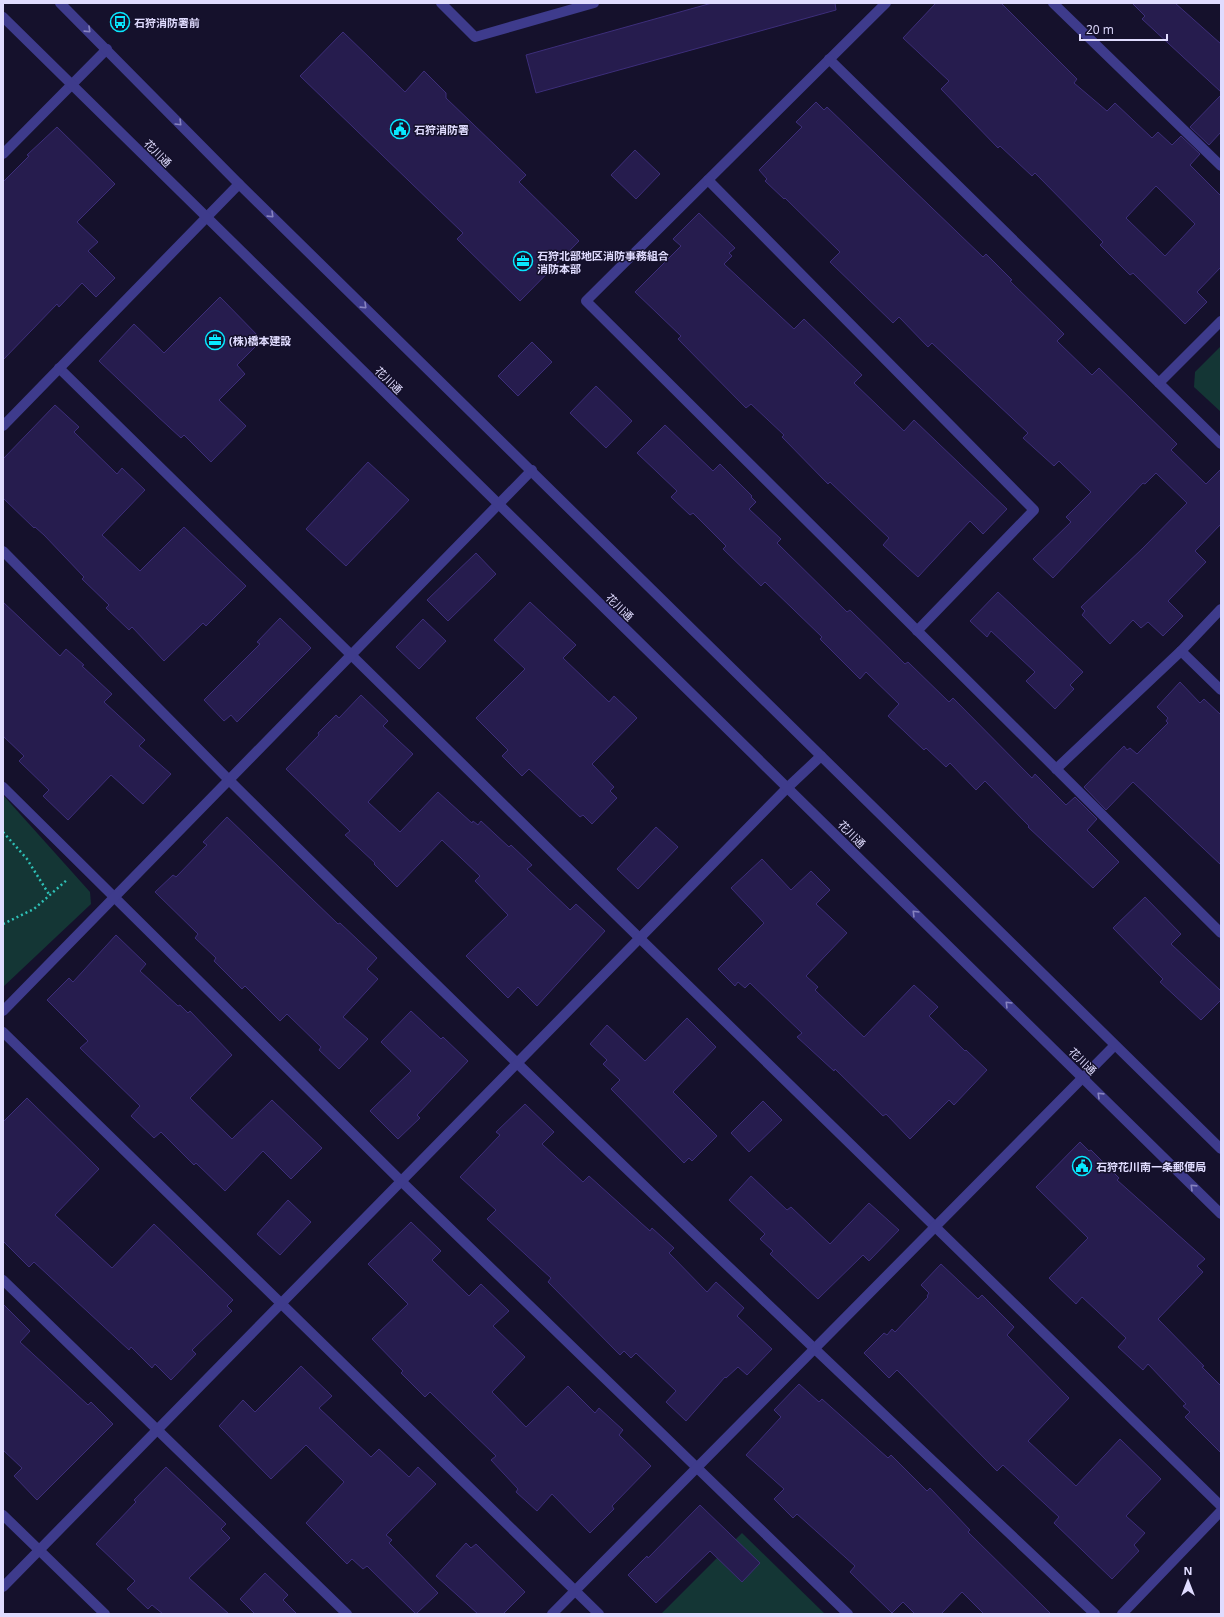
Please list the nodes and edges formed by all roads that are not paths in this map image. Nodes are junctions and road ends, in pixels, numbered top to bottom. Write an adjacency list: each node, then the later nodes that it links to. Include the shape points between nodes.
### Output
1 (60, 3): 7 (street, one-way to 7)
2 (441, 3): 3 (street, via 475,37)
3 (594, 3)
4 (886, 3): 8 (street)
5 (1053, 3): 11 (street)
6 (3, 17): 9 (street, 花川通)
7 (107, 49): 9 (street); 13 (street, one-way to 13)
8 (829, 59): 12 (street); 17 (street)
9 (70, 84): 10 (street); 14 (street, 花川通)
10 (3, 154)
11 (1221, 166)
12 (708, 180): 24 (street, via 1034,510); 24 (street, via 586,301)
13 (239, 184): 14 (street); 20 (street, one-way to 20)
14 (207, 217): 16 (street); 21 (street, 花川通)
15 (1221, 321): 17 (street)
16 (59, 368): 18 (street); 26 (street)
17 (1159, 383): 19 (street)
18 (3, 426)
19 (1221, 444)
20 (532, 470): 21 (street); 28 (street)
21 (499, 504): 26 (street); 32 (street, 花川通)
22 (3, 551): 30 (street)
23 (1221, 609): 25 (street)
24 (917, 631): 29 (street)
25 (1181, 651): 27 (street); 29 (street)
26 (350, 657): 30 (street); 35 (street)
27 (1221, 690)
28 (821, 756): 32 (street); 38 (street)
29 (1056, 769): 34 (street)
30 (229, 780): 33 (street); 39 (street)
31 (3, 787): 33 (street)
32 (787, 788): 35 (street); 40 (street, 花川通, one-way to 32)
33 (115, 897): 36 (street); 42 (street)
34 (1221, 933)
35 (640, 938): 39 (street); 44 (street)
36 (3, 1011)
37 (3, 1032): 46 (street)
38 (1114, 1046): 40 (street); 41 (street)
39 (518, 1063): 42 (street); 47 (street)
40 (1082, 1077): 43 (street, 花川通, one-way to 40); 44 (street)
41 (1221, 1149)
42 (401, 1181): 46 (street); 49 (street)
43 (1221, 1214)
44 (935, 1225): 47 (street); 50 (street)
45 (3, 1280): 48 (street)
46 (282, 1303): 48 (street); 55 (street)
47 (814, 1349): 49 (street); 61 (street)
48 (158, 1430): 53 (street); 57 (street)
49 (696, 1468): 55 (street); 60 (street)
50 (1221, 1506)
51 (1221, 1511): 62 (street)
52 (3, 1515): 53 (street)
53 (39, 1550): 54 (street); 56 (street)
54 (3, 1587)
55 (575, 1591): 58 (street); 59 (street)
56 (105, 1614)
57 (347, 1614)
58 (552, 1614)
59 (599, 1614)
60 (848, 1614)
61 (1095, 1614)
62 (1122, 1614)

